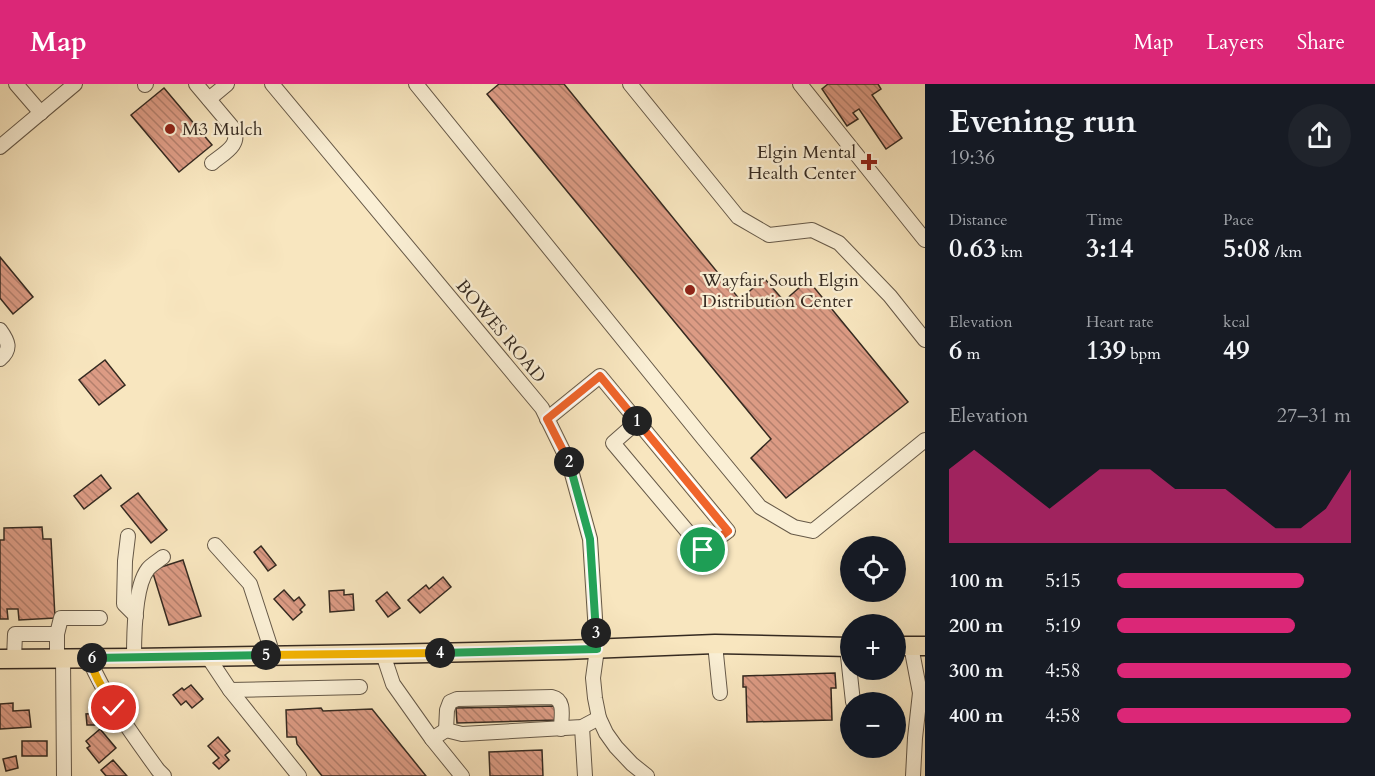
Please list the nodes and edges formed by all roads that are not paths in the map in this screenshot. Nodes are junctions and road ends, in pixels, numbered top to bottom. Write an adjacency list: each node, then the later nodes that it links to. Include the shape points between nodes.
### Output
1 (16, 84): 10 (street)
2 (75, 84): 10 (street)
3 (196, 84): 9 (street)
4 (227, 84): 9 (street)
5 (272, 84): 17 (street, BOWES ROAD, via 542,408)
6 (416, 84): 19 (street, via 760,507 794,527 813,531)
7 (630, 84): 15 (street, via 738,218 769,235 812,230 839,243 890,296)
8 (800, 84): 13 (street)
9 (209, 99): 12 (street, via 236,134 232,147)
10 (41, 113): 11 (street)
11 (0, 147)
12 (212, 163)
13 (925, 240)
14 (0, 330): 16 (street, via 8,348)
15 (925, 340)
16 (0, 359)
17 (547, 419): 18 (street, via 600,376); 29 (street, BOWES ROAD, via 569,463 590,539)
18 (638, 421): 18 (street, via 728,531 703,550 613,443)
19 (925, 440)
20 (128, 536): 23 (street, via 124,604)
21 (215, 544): 31 (street, via 250,584)
22 (163, 557): 23 (street, via 148,569 141,584)
23 (136, 616): 35 (street)
24 (100, 618): 25 (street, via 61,618)
25 (57, 634): 33 (street); 36 (street, via 15,634)
26 (715, 644): 28 (main road); 29 (main road); 40 (street)
27 (910, 646): 39 (street)
28 (840, 647)
29 (597, 649): 30 (main road); 41 (street, BOWES ROAD, via 593,678)
30 (383, 654): 31 (main road); 45 (street, via 393,684)
31 (273, 655): 32 (main road)
32 (208, 657): 35 (main road); 38 (street)
33 (60, 658): 34 (main road); 36 (main road); 47 (street)
34 (88, 658): 35 (main road); 48 (street, via 114,708)
35 (134, 658)
36 (7, 659)
37 (360, 687): 38 (street)
38 (230, 690): 49 (street)
39 (922, 692): 53 (street)
40 (720, 693)
41 (599, 718): 42 (street); 46 (street)
42 (582, 727): 43 (street); 51 (street)
43 (561, 729): 44 (street, via 462,734); 44 (street, via 561,704 552,697 457,699 450,702 447,710)
44 (446, 730): 45 (street)
45 (432, 739): 50 (street)
46 (629, 770): 52 (street)
47 (67, 773)
48 (164, 776)
49 (299, 776)
50 (462, 776)
51 (585, 776)
52 (647, 776)
53 (913, 776)

